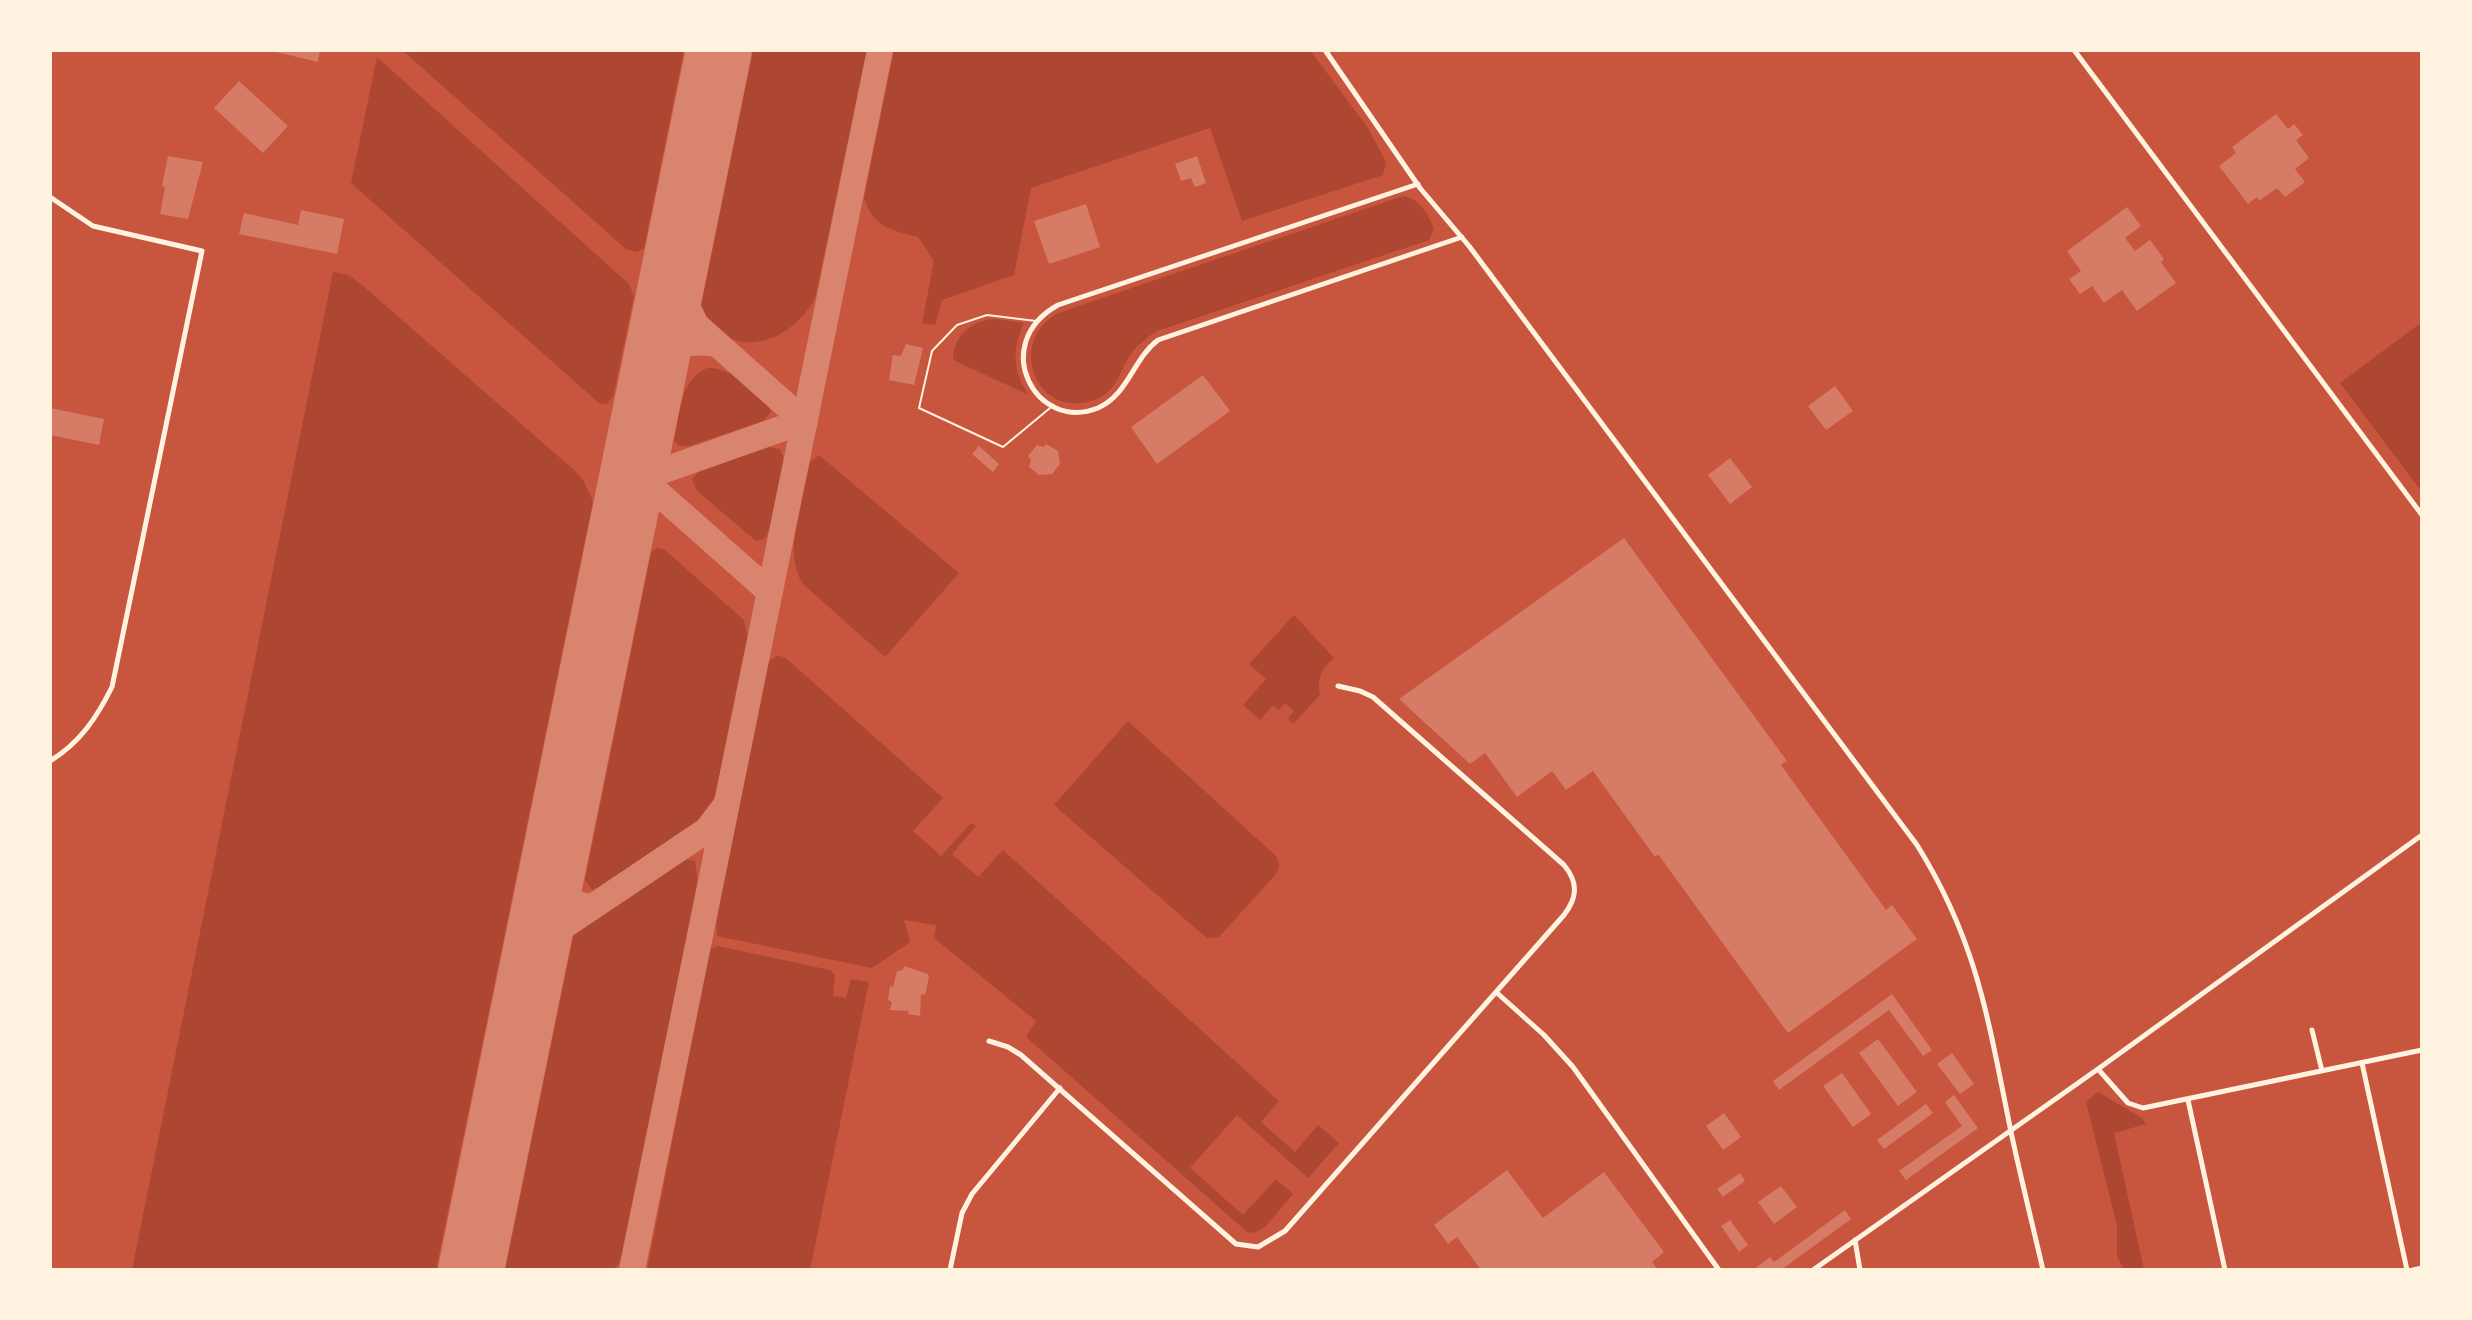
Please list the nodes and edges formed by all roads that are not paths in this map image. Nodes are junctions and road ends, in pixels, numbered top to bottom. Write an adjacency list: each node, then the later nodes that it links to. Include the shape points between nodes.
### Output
1 (1325, 50): 3 (street)
2 (2074, 50): 8 (street)
3 (1418, 184): 5 (street); 6 (street, via 1058,305)
4 (50, 197): 10 (street, via 93,226 202,251 112,687 80,738)
5 (1462, 237): 7 (street, via 1158,340 1142,354 1111,401 1086,411); 21 (street, via 1937,876 1981,987)
6 (1037, 321): 7 (street, via 1024,344 1024,369 1037,392); 7 (lane, via 987,315 957,325 932,351 919,408 1003,447)
7 (1054, 405)
8 (2422, 515)
9 (1338, 686): 12 (street, via 1373,697 1571,873 1574,903)
10 (50, 761)
11 (2422, 835): 17 (street)
12 (1496, 992): 19 (street, via 1285,1231 1258,1247 1236,1244); 25 (street, via 1573,1067)
13 (2312, 1030): 18 (street)
14 (989, 1041): 19 (street, via 1021,1055)
15 (2422, 1050): 16 (street)
16 (2362, 1063): 18 (street); 30 (street)
17 (2098, 1069): 20 (street, via 2128,1103 2143,1108); 21 (street)
18 (2322, 1071): 20 (street)
19 (1060, 1088): 24 (street, via 972,1194 962,1213)
20 (2188, 1100): 29 (street)
21 (2011, 1130): 22 (street); 28 (street)
22 (1855, 1240): 26 (street); 27 (street)
23 (2422, 1268): 30 (street)
24 (950, 1270)
25 (1719, 1270)
26 (1813, 1270)
27 (1860, 1270)
28 (2043, 1270)
29 (2225, 1270)
30 (2410, 1270)

